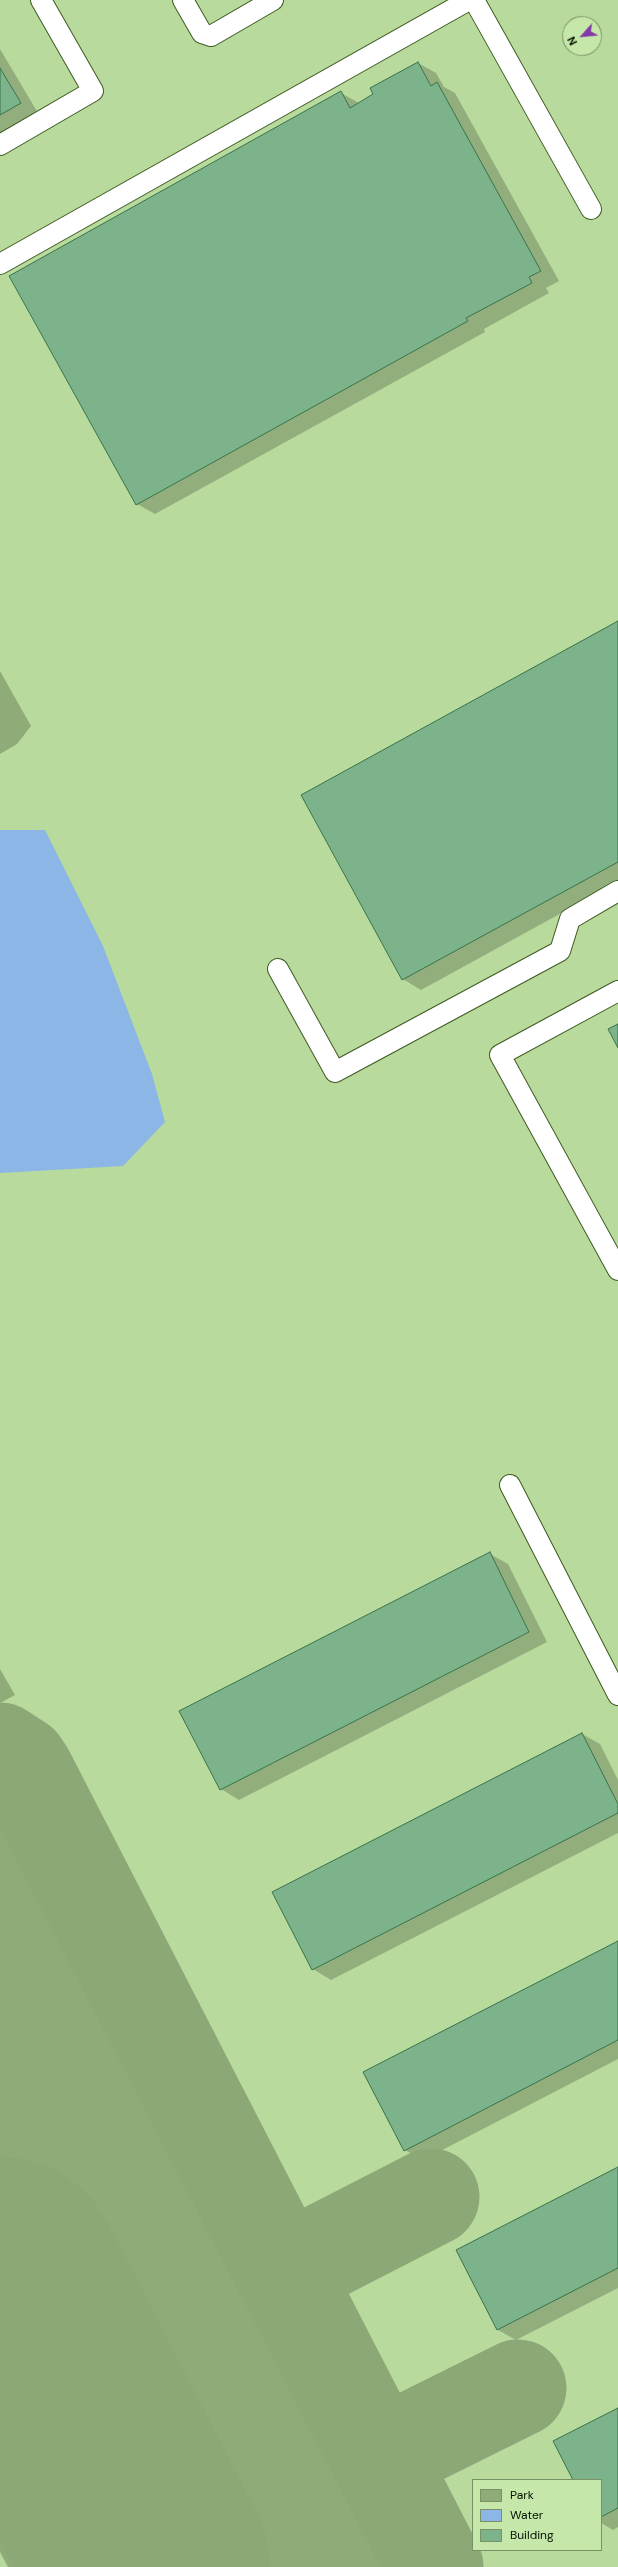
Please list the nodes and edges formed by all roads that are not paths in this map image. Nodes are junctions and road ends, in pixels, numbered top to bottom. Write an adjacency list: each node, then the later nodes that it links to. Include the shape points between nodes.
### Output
1 (41, 0): 6 (lane, via 93,91)
2 (183, 0): 3 (lane, via 202,33 211,36)
3 (273, 0)
4 (469, 0): 8 (lane)
5 (474, 0): 7 (lane)
6 (0, 145)
7 (591, 209)
8 (0, 264)
9 (618, 891): 10 (lane, via 570,919 560,951 335,1072)
10 (278, 968)
11 (618, 991): 12 (lane, via 500,1055)
12 (618, 1270)
13 (510, 1485): 14 (lane)
14 (618, 1695)

